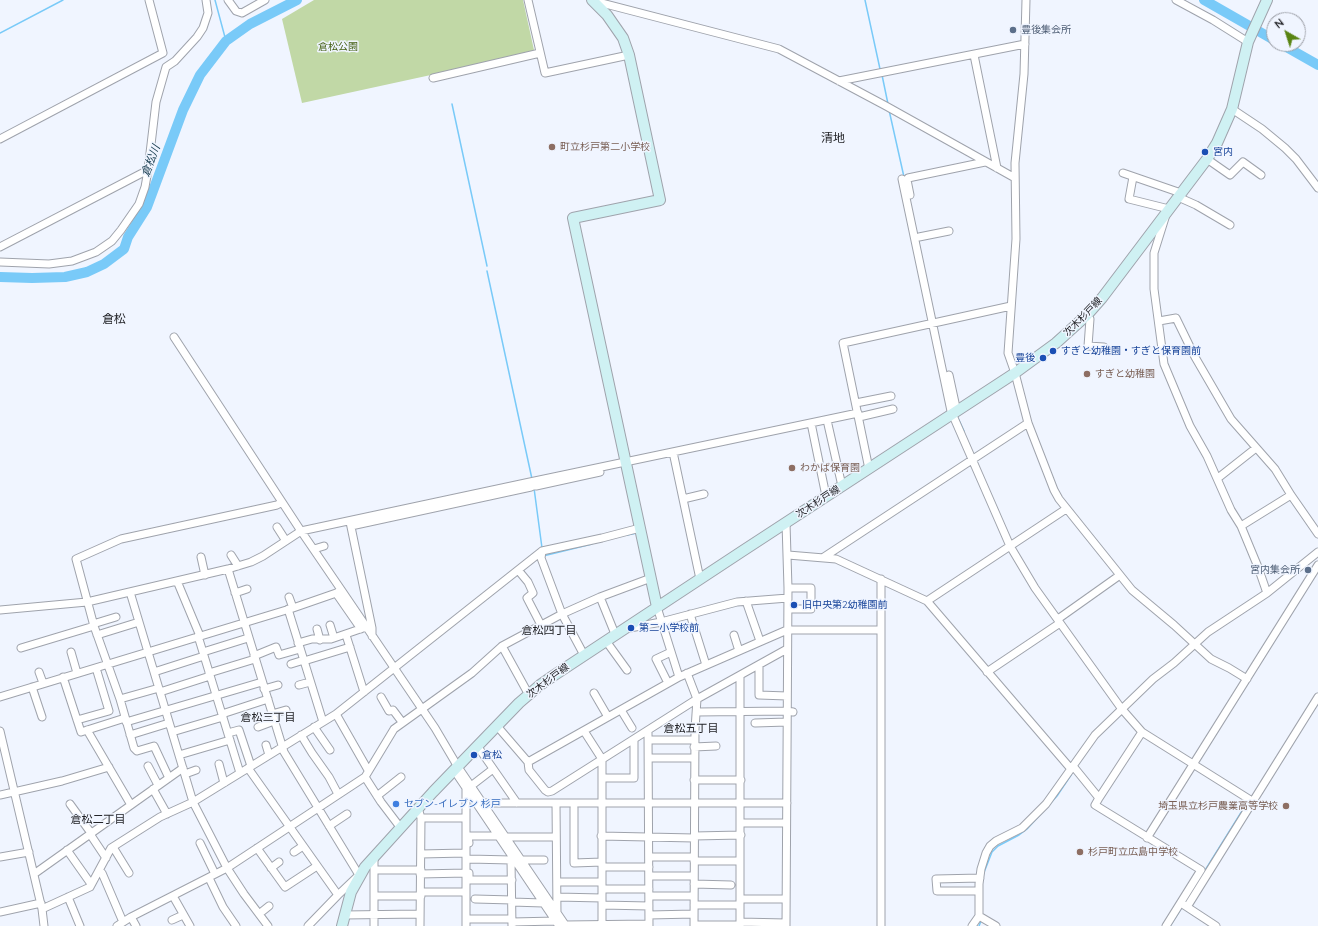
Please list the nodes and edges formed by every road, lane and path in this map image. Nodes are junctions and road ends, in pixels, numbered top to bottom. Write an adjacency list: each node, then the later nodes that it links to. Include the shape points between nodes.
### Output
1 (149, 0): 12 (street)
2 (206, 0): 16 (street, via 208,13 203,28 175,61)
3 (228, 0): 4 (street, via 236,11 242,12)
4 (265, 0)
5 (528, 0): 13 (street)
6 (592, 0): 14 (main road, via 617,29); 19 (street, via 779,49)
7 (1026, 0): 11 (street)
8 (1176, 0): 10 (street)
9 (1267, 0): 10 (main road, 次木杉戸線)
10 (1248, 42): 21 (main road, 次木杉戸線)
11 (1025, 44): 15 (street); 30 (street)
12 (163, 53): 16 (street); 22 (street)
13 (540, 53): 14 (street, via 545,73); 17 (street)
14 (629, 55): 58 (main road, via 660,200 573,218)
15 (974, 55): 18 (street); 25 (street)
16 (166, 67): 26 (street, via 156,102)
17 (433, 78)
18 (854, 78): 19 (street); 20 (street)
19 (839, 81): 20 (street)
20 (856, 90): 24 (street)
21 (1232, 109): 23 (main road, 次木杉戸線, via 1222,135); 32 (street, via 1285,148)
22 (0, 139)
23 (1207, 159): 28 (street, via 1230,175 1243,162); 33 (main road, 次木杉戸線)
24 (985, 162): 25 (street); 37 (street, via 908,178)
25 (997, 168): 30 (street)
26 (148, 170): 38 (street); 39 (street, via 139,204 129,220 112,241 96,252 72,261 49,264)
27 (1123, 173): 29 (street)
28 (1261, 175)
29 (1133, 177): 33 (street); 34 (street, via 1130,199)
30 (1015, 178): 40 (street, via 1016,239)
31 (902, 180): 43 (street)
32 (1318, 188)
33 (1180, 195): 34 (main road, 次木杉戸線); 35 (street)
34 (1168, 210): 41 (main road, 次木杉戸線); 42 (street, via 1154,253 1154,289)
35 (1230, 225)
36 (949, 231): 37 (street)
37 (919, 237): 43 (street)
38 (0, 247)
39 (0, 262)
40 (1011, 306): 43 (street); 46 (street, via 1008,353)
41 (1087, 315): 45 (street, via 1090,319 1088,346); 46 (main road, 次木杉戸線, via 1056,343)
42 (1159, 321): 55 (street, via 1176,318 1231,419); 60 (street, via 1167,373 1190,426)
43 (935, 323): 48 (street, via 843,343); 50 (street)
44 (174, 336): 66 (street)
45 (1104, 347)
46 (1015, 373): 50 (main road, 次木杉戸線); 54 (street)
47 (891, 396): 48 (street)
48 (856, 403): 51 (street)
49 (893, 409): 51 (street)
50 (955, 414): 57 (street); 59 (main road, 次木杉戸線)
51 (858, 415): 52 (street); 59 (street)
52 (827, 420): 53 (street); 61 (street)
53 (811, 423): 56 (street); 64 (street)
54 (1028, 423): 57 (street); 67 (street, via 1054,490)
55 (1256, 448): 60 (street); 63 (street, via 1280,475)
56 (673, 452): 58 (street); 65 (street)
57 (972, 459): 77 (street); 84 (street)
58 (627, 464): 69 (street); 69 (street, via 533,487); 72 (main road)
59 (869, 469): 61 (main road, 次木杉戸線)
60 (1218, 478): 70 (street)
61 (842, 486): 64 (main road, 次木杉戸線)
62 (704, 494): 65 (street)
63 (1291, 495): 70 (street); 74 (street)
64 (826, 496): 68 (main road, 次木杉戸線)
65 (683, 499): 92 (street)
66 (282, 502): 73 (street); 107 (street, via 121,539 76,559)
67 (1066, 509): 77 (street); 90 (street)
68 (786, 522): 82 (street); 92 (main road, 次木杉戸線)
69 (350, 524): 73 (street); 132 (street)
70 (1240, 526): 100 (street)
71 (277, 527): 75 (street)
72 (640, 528): 79 (street); 91 (main road)
73 (302, 531): 75 (street); 78 (street)
74 (1318, 534)
75 (286, 541): 86 (street, via 263,556)
76 (324, 546): 78 (street)
77 (1010, 546): 106 (street); 116 (street, via 1035,588)
78 (314, 549): 98 (street)
79 (542, 551): 88 (street); 113 (street, via 541,558)
80 (1318, 552): 100 (street)
81 (231, 555): 86 (street)
82 (788, 555): 84 (street); 95 (street)
83 (201, 557): 89 (street)
84 (824, 557): 93 (street, via 836,558)
85 (1318, 565): 168 (street)
86 (238, 566): 87 (street)
87 (228, 569): 89 (street); 99 (street)
88 (518, 570): 122 (street, via 533,593 527,598); 157 (street)
89 (205, 575): 94 (street)
90 (1120, 575): 116 (street); 138 (street, via 1132,590)
91 (651, 578): 102 (street); 108 (main road)
92 (700, 578): 108 (main road, 次木杉戸線)
93 (881, 580): 106 (street); 126 (street)
94 (178, 581): 97 (street); 131 (street)
95 (788, 588): 103 (street); 111 (street, via 811,588 811,608)
96 (247, 589): 99 (street)
97 (130, 592): 107 (street); 117 (street)
98 (339, 592): 109 (street); 123 (street)
99 (235, 593): 118 (street)
100 (1267, 593): 138 (street, via 1208,632)
101 (289, 597): 109 (street)
102 (600, 597): 113 (street); 127 (street)
103 (788, 598): 104 (street); 111 (street)
104 (764, 600): 105 (street); 110 (street)
105 (746, 601): 114 (street); 137 (street)
106 (927, 601): 161 (street)
107 (87, 602): 112 (street); 120 (street)
108 (657, 607): 119 (street); 127 (main road, 次木杉戸線)
109 (290, 608): 118 (street); 139 (street)
110 (767, 608)
111 (788, 609): 125 (street)
112 (0, 610)
113 (562, 614): 122 (street); 149 (street)
114 (690, 614): 119 (street); 154 (street)
115 (116, 617): 120 (street)
116 (1059, 621): 161 (street); 190 (street)
117 (139, 622): 128 (street); 144 (street)
118 (244, 622): 131 (street); 133 (street)
119 (661, 622): 127 (street); 147 (street)
120 (93, 625): 128 (street); 142 (street)
121 (330, 625): 134 (street)
122 (541, 626): 140 (street)
123 (363, 628): 129 (street); 132 (street)
124 (317, 629): 135 (street)
125 (788, 630): 126 (street); 137 (street); 143 (street)
126 (881, 630): 386 (street)
127 (620, 632): 136 (main road, 次木杉戸線)
128 (97, 635): 152 (street)
129 (346, 635): 134 (street); 141 (street)
130 (734, 635): 145 (street)
131 (199, 636): 144 (street); 148 (street)
132 (372, 636): 157 (street)
133 (248, 638): 148 (street); 150 (street)
134 (334, 638): 135 (street)
135 (320, 640): 139 (street, via 312,639)
136 (606, 641): 149 (main road, 次木杉戸線); 158 (street)
137 (760, 641): 145 (street)
138 (1195, 644): 168 (street, via 1211,659); 190 (street)
139 (299, 646): 150 (street, via 279,655 276,647); 151 (street)
140 (502, 646): 180 (street); 189 (street, via 472,673)
141 (350, 647): 151 (street); 178 (street)
142 (21, 648)
143 (787, 649): 155 (street); 182 (street)
144 (148, 651): 152 (street); 160 (street)
145 (739, 651): 154 (street)
146 (71, 652): 162 (street)
147 (671, 652): 166 (street); 172 (street, via 656,659)
148 (203, 654): 160 (street); 163 (street)
149 (584, 655): 180 (main road, 次木杉戸線)
150 (255, 657): 163 (street); 169 (street)
151 (304, 660): 153 (street); 170 (street)
152 (108, 664): 156 (street); 186 (street)
153 (291, 664)
154 (706, 665): 164 (street)
155 (759, 665): 165 (street); 182 (street, via 759,695)
156 (96, 668): 162 (street); 202 (street, via 109,711)
157 (394, 669): 178 (street); 189 (street)
158 (627, 670)
159 (39, 672): 171 (street)
160 (154, 672): 177 (street)
161 (987, 672): 242 (street)
162 (77, 673): 167 (street)
163 (210, 674): 177 (street); 181 (street)
164 (687, 674): 166 (street); 188 (street)
165 (740, 676): 188 (street); 194 (street)
166 (679, 677): 172 (street)
167 (63, 678): 171 (street); 202 (street)
168 (1247, 680): 238 (street)
169 (262, 682): 176 (street); 181 (street)
170 (310, 682): 174 (street); 205 (street)
171 (43, 683): 175 (street)
172 (668, 684): 192 (street)
173 (278, 685): 176 (street)
174 (299, 685)
175 (32, 687): 183 (street); 200 (street)
176 (264, 689): 187 (street)
177 (159, 690): 186 (street); 193 (street)
178 (364, 692): 198 (street)
179 (594, 693): 201 (street)
180 (529, 695): 210 (main road, 次木杉戸線)
181 (216, 696): 193 (street); 199 (street)
182 (787, 696): 195 (street)
183 (0, 697)
184 (381, 697): 206 (street, via 389,711 393,710)
185 (1318, 697): 262 (street)
186 (120, 699): 203 (street)
187 (268, 699): 197 (street); 199 (street)
188 (698, 699): 196 (street); 217 (street)
189 (422, 708): 206 (street); 243 (street)
190 (1121, 708): 219 (street); 242 (street, via 1095,735)
191 (286, 710): 197 (street)
192 (621, 710): 201 (street); 213 (street)
193 (166, 711): 203 (street); 208 (street)
194 (741, 711): 195 (street); 196 (street); 253 (street)
195 (790, 711): 207 (street)
196 (697, 712): 225 (street)
197 (272, 714): 204 (street)
198 (336, 714): 205 (street); 248 (street)
199 (222, 715): 218 (street); 221 (street)
200 (42, 716)
201 (608, 717): 216 (street)
202 (77, 720): 214 (street, via 81,732)
203 (126, 720): 214 (street); 220 (street)
204 (274, 721): 211 (street); 228 (street)
205 (323, 722): 212 (street)
206 (402, 722): 248 (street, via 394,728)
207 (787, 722): 209 (street); 265 (street)
208 (169, 723): 218 (street); 220 (street)
209 (756, 723)
210 (497, 726): 229 (main road, 次木杉戸線); 236 (street)
211 (258, 727)
212 (314, 727): 222 (street); 230 (street)
213 (632, 728)
214 (87, 730): 240 (street)
215 (0, 731): 257 (street)
216 (584, 731): 235 (street); 236 (street)
217 (648, 731): 223 (street); 224 (street)
218 (172, 732): 231 (street)
219 (1142, 732): 238 (street); 261 (street)
220 (130, 736): 250 (street, via 137,751 154,746)
221 (229, 736): 231 (street); 241 (street, via 239,730); 247 (street)
222 (301, 736): 228 (street); 258 (street)
223 (634, 740): 235 (street); 251 (street, via 634,778)
224 (648, 740): 225 (street); 233 (street)
225 (694, 743): 227 (street); 234 (street)
226 (266, 745): 232 (street)
227 (716, 746)
228 (282, 747): 232 (street); 274 (street)
229 (478, 747): 243 (main road, 次木杉戸線); 244 (street)
230 (330, 750)
231 (179, 755): 246 (street)
232 (269, 755): 241 (street)
233 (649, 758): 234 (street); 272 (street)
234 (694, 758): 252 (street)
235 (602, 759): 236 (street, via 548,792 529,770); 251 (street)
236 (528, 762)
237 (219, 764): 254 (street)
238 (1194, 765): 262 (street); 293 (street)
239 (148, 766): 255 (street)
240 (108, 767): 257 (street); 273 (street)
241 (250, 767): 247 (street); 283 (street)
242 (1072, 768): 261 (street); 327 (street, via 1046,804 1022,828 990,846)
243 (456, 769): 256 (street); 276 (main road, 次木杉戸線)
244 (493, 769): 256 (street); 264 (street)
245 (196, 770): 246 (street)
246 (184, 771): 250 (street); 263 (street)
247 (240, 773): 254 (street)
248 (367, 774): 258 (street); 260 (street)
249 (401, 777): 260 (street)
250 (169, 778): 255 (street)
251 (602, 778): 271 (street)
252 (694, 780): 253 (street); 268 (street)
253 (741, 780): 269 (street)
254 (224, 783): 263 (street)
255 (156, 787): 273 (street); 277 (street)
256 (468, 787): 266 (street); 279 (street); 287 (street)
257 (14, 793): 259 (street); 299 (street)
258 (338, 794): 274 (street)
259 (0, 795)
260 (377, 796): 284 (street)
261 (1099, 798): 293 (street, via 1095,806)
262 (1252, 801): 351 (street)
263 (193, 802): 277 (street); 315 (street)
264 (517, 802): 266 (street); 267 (street)
265 (787, 802): 269 (street); 281 (street)
266 (483, 803): 289 (street)
267 (556, 803): 271 (street); 290 (street)
268 (694, 803): 269 (street); 272 (street); 292 (street)
269 (741, 803): 280 (street)
270 (70, 804): 285 (street)
271 (601, 804): 272 (street); 288 (street)
272 (649, 804): 291 (street)
273 (131, 805): 285 (street)
274 (318, 808): 282 (street); 283 (street)
275 (574, 808): 312 (street, via 574,863)
276 (419, 813): 279 (street); 284 (main road, 次木杉戸線); 301 (street)
277 (167, 814): 296 (street)
278 (347, 814): 282 (street)
279 (465, 818): 302 (street)
280 (741, 823): 281 (street); 286 (street)
281 (786, 823): 345 (street)
282 (329, 826): 323 (street)
283 (289, 827): 295 (street); 297 (street)
284 (400, 827): 304 (main road, 次木杉戸線)
285 (90, 834): 298 (street); 306 (street)
286 (741, 835): 292 (street); 310 (street)
287 (498, 836): 302 (street, via 468,836); 307 (street)
288 (602, 836): 291 (street); 312 (street)
289 (506, 837): 290 (street); 307 (street)
290 (556, 837): 329 (street)
291 (649, 837): 292 (street); 305 (street)
292 (694, 837): 308 (street)
293 (1147, 838): 351 (street, via 1201,870)
294 (200, 843): 324 (street)
295 (303, 846): 300 (street); 313 (street)
296 (113, 847): 306 (street); 320 (street)
297 (257, 848): 315 (street); 316 (street)
298 (67, 850): 322 (street); 330 (street)
299 (29, 852): 303 (street); 322 (street)
300 (294, 852)
301 (420, 854): 302 (street); 319 (street)
302 (467, 856): 307 (street); 321 (street); 328 (street, via 469,880)
303 (0, 857)
304 (374, 857): 317 (street); 323 (main road, 次木杉戸線)
305 (649, 857): 308 (street); 314 (street)
306 (106, 858): 318 (street)
307 (515, 859): 309 (street); 328 (street); 349 (street); 356 (street)
308 (694, 859): 310 (street); 326 (street)
309 (544, 860)
310 (740, 861): 348 (street)
311 (279, 862): 316 (street)
312 (602, 865): 314 (street); 332 (street)
313 (317, 866): 316 (street, via 285,887); 338 (street)
314 (649, 867): 325 (street)
315 (227, 868): 324 (street); 358 (street)
316 (271, 868)
317 (374, 870): 319 (street); 340 (street)
318 (98, 872): 330 (street); 369 (street, via 102,873)
319 (420, 872): 321 (street); 337 (street)
320 (129, 873)
321 (466, 873): 335 (street)
322 (34, 874): 352 (street)
323 (359, 875): 338 (street); 362 (main road, 次木杉戸線)
324 (212, 876): 339 (street); 379 (street, via 223,907)
325 (649, 876): 326 (street); 336 (street)
326 (694, 876): 331 (street)
327 (980, 878): 334 (street); 334 (street, via 936,879 937,891)
328 (512, 880): 346 (street)
329 (557, 882): 332 (street); 343 (street)
330 (91, 884): 342 (street, via 90,887)
331 (694, 884): 333 (street); 341 (street)
332 (602, 885): 336 (street); 347 (street)
333 (731, 885)
334 (978, 891): 364 (street)
335 (466, 892): 337 (street); 368 (street)
336 (649, 892): 341 (street); 354 (street)
337 (421, 894): 340 (street); 360 (street)
338 (338, 895): 381 (street)
339 (173, 896): 357 (street); 365 (street)
340 (374, 896): 359 (street)
341 (694, 896): 350 (street)
342 (68, 897): 352 (street); 376 (street)
343 (557, 897): 347 (street); 356 (street)
344 (475, 899): 346 (street)
345 (786, 899): 348 (street); 371 (street)
346 (512, 901): 349 (street); 367 (street)
347 (602, 901): 354 (street); 373 (street)
348 (740, 902): 350 (street); 370 (street)
349 (543, 903): 372 (street)
350 (694, 905): 361 (street)
351 (1184, 905): 389 (street); 390 (street)
352 (41, 906): 355 (street); 375 (street)
353 (268, 906): 358 (street)
354 (649, 906): 363 (street)
355 (0, 912)
356 (557, 913): 372 (street)
357 (183, 914): 366 (street); 378 (street)
358 (259, 914): 380 (street)
359 (374, 914): 360 (street); 362 (street); 383 (street)
360 (420, 914): 384 (street)
361 (694, 914): 363 (street); 385 (street)
362 (344, 915): 382 (main road, 次木杉戸線)
363 (649, 915): 374 (street)
364 (979, 916): 387 (street); 388 (street)
365 (131, 917): 369 (street); 377 (street)
366 (172, 920)
367 (512, 922): 368 (street); 372 (street)
368 (466, 923)
369 (120, 924)
370 (740, 924): 371 (street); 385 (street)
371 (786, 924)
372 (560, 925): 373 (street)
373 (602, 925): 374 (street)
374 (649, 925)
375 (44, 926)
376 (80, 926)
377 (136, 926)
378 (190, 926)
379 (236, 926)
380 (268, 926)
381 (308, 926)
382 (342, 926)
383 (374, 926)
384 (420, 926)
385 (694, 926)
386 (881, 926)
387 (972, 926)
388 (996, 926)
389 (1166, 926)
390 (1216, 926)

